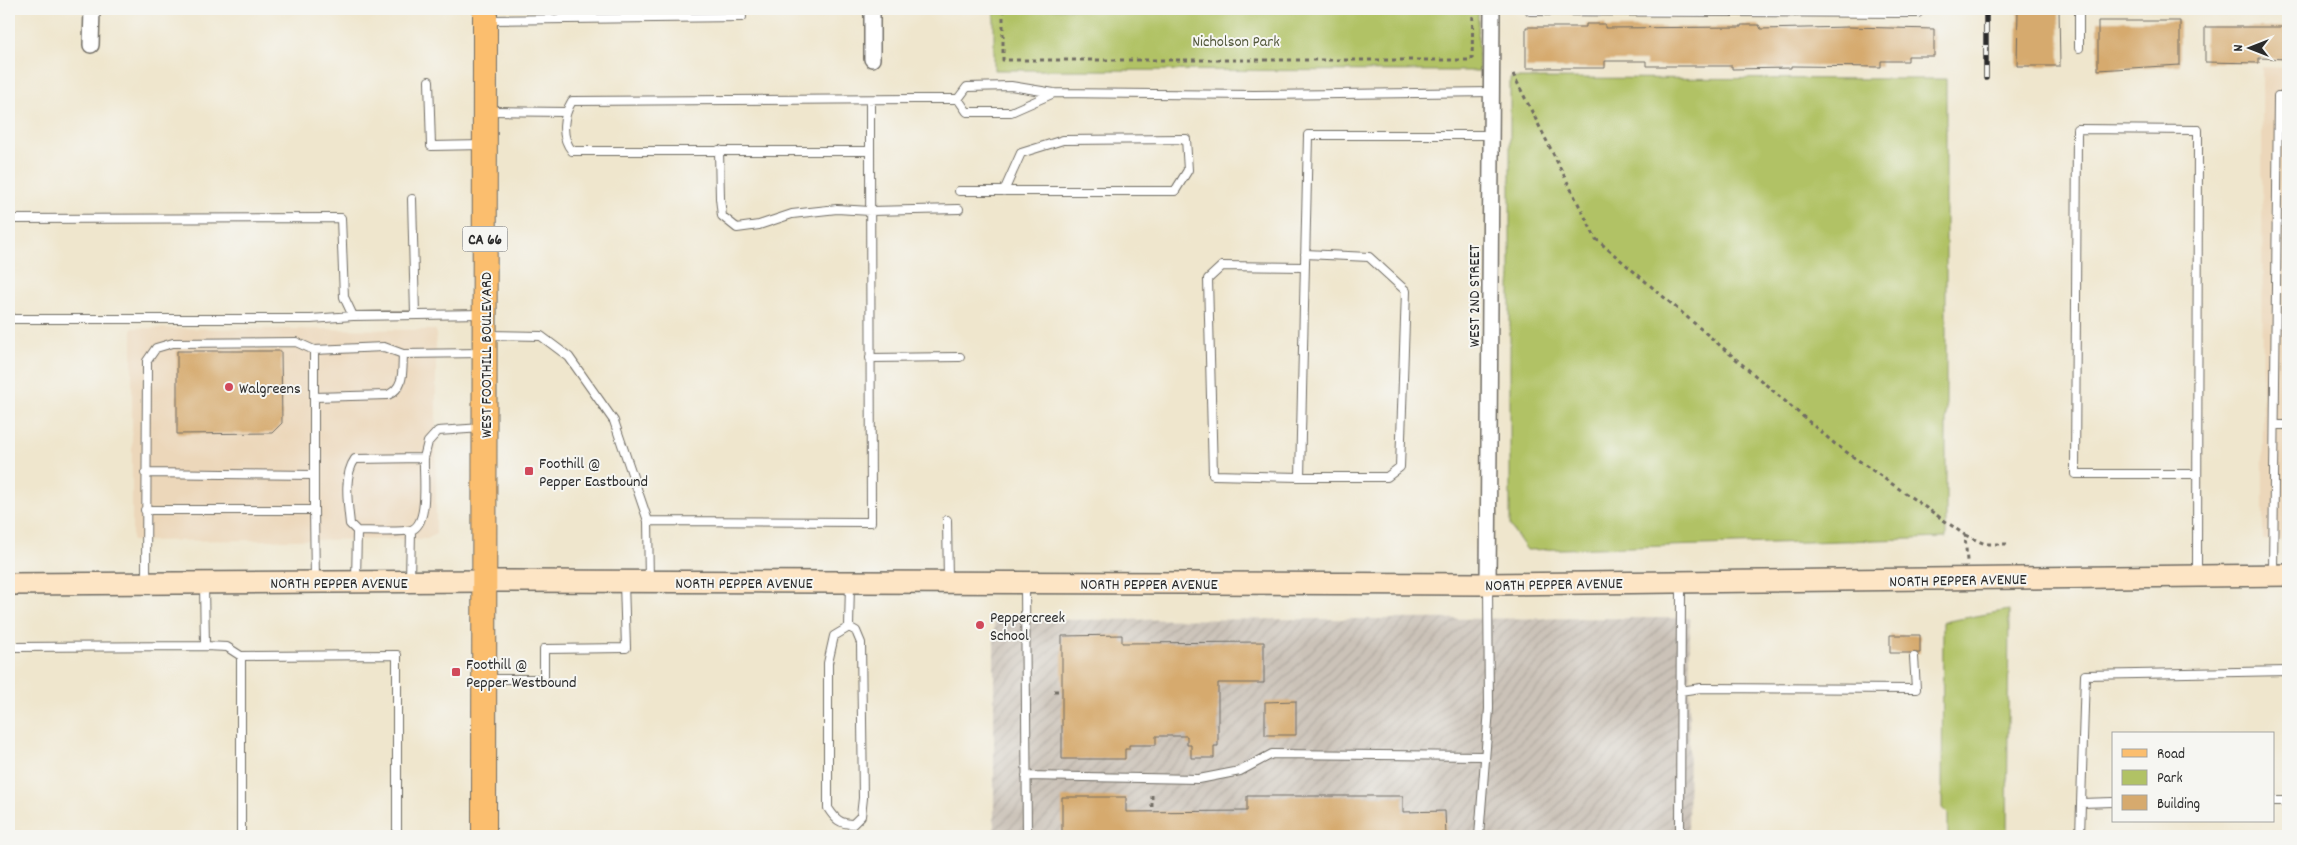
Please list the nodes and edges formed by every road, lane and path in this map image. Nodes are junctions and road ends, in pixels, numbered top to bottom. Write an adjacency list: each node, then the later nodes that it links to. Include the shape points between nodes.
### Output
1 (92, 9): 12 (street)
2 (872, 9): 14 (street)
3 (1003, 9): 4 (path, via 1003,60 1472,60)
4 (1473, 9)
5 (1492, 9): 17 (street, WEST 2ND STREET)
6 (1918, 9): 8 (lane, via 1918,13)
7 (2079, 9): 13 (lane)
8 (1582, 10): 9 (lane)
9 (1530, 11)
10 (485, 14): 11 (lane); 22 (main road, WEST FOOTHILL BOULEVARD / CA 66)
11 (742, 17)
12 (91, 45)
13 (2079, 48)
14 (872, 59)
15 (1513, 74): 59 (path, via 1596,239 1835,444)
16 (430, 81): 25 (lane, via 431,146)
17 (1492, 92): 18 (lane); 24 (street, WEST 2ND STREET)
18 (1054, 93): 21 (lane, via 1011,86 967,87); 21 (lane, via 1011,112 968,112)
19 (2288, 96): 46 (lane, via 2278,96)
20 (870, 100): 21 (lane); 23 (lane, via 572,101); 27 (lane)
21 (958, 100)
22 (485, 111): 23 (lane); 25 (main road, WEST FOOTHILL BOULEVARD / CA 66)
23 (565, 112): 26 (lane, via 565,142 572,151)
24 (1492, 135): 34 (lane, via 1308,135); 77 (street, WEST 2ND STREET)
25 (485, 145): 39 (main road, WEST FOOTHILL BOULEVARD / CA 66)
26 (719, 150): 27 (lane); 32 (lane, via 722,216 737,228 759,225 792,214 837,208)
27 (870, 151): 32 (lane)
28 (959, 191): 29 (lane)
29 (1004, 191): 29 (lane, via 1176,191 1188,170 1186,139 1063,140 1021,153)
30 (412, 199): 37 (lane)
31 (959, 209): 32 (lane)
32 (870, 211): 42 (lane)
33 (9, 219): 38 (lane, via 341,218 344,297)
34 (1305, 254): 35 (lane); 52 (lane, via 1368,257 1406,291 1400,467 1387,476)
35 (1305, 267): 52 (lane); 52 (lane, via 1222,266 1208,279 1213,475)
36 (9, 314): 38 (lane, via 13,319 311,319)
37 (415, 314): 38 (lane); 39 (lane)
38 (353, 316)
39 (485, 334): 41 (lane); 47 (main road, WEST FOOTHILL BOULEVARD / CA 66); 56 (lane, via 541,336 569,357 614,421)
40 (314, 350): 41 (lane, via 384,347); 44 (lane); 49 (lane, via 296,342 173,342 156,348 147,361)
41 (402, 354): 44 (lane, via 401,386 388,395)
42 (870, 358): 43 (lane); 56 (lane, via 871,522)
43 (960, 358)
44 (314, 397): 51 (lane)
45 (2288, 424): 46 (lane)
46 (2275, 425): 61 (lane)
47 (484, 428): 48 (lane, via 438,430 428,442); 65 (main road, WEST FOOTHILL BOULEVARD / CA 66)
48 (424, 458): 57 (lane, via 423,513 420,523); 58 (lane, via 354,459 349,468 348,509 350,524)
49 (145, 473): 51 (lane); 53 (lane)
50 (2197, 474): 50 (lane, via 2198,130 2077,129 2075,474); 62 (lane)
51 (314, 475): 54 (lane)
52 (1300, 476)
53 (145, 510): 54 (lane); 74 (lane)
54 (314, 510): 67 (lane)
55 (947, 520): 72 (lane)
56 (648, 521): 70 (lane)
57 (411, 530): 58 (lane); 64 (lane)
58 (357, 531): 68 (lane)
59 (1965, 535): 60 (path, via 1986,544); 63 (path)
60 (2008, 544)
61 (2281, 575): 62 (main road, NORTH PEPPER AVENUE)
62 (2196, 576): 63 (main road, NORTH PEPPER AVENUE)
63 (1968, 579): 73 (main road, NORTH PEPPER AVENUE)
64 (410, 581): 65 (main road, NORTH PEPPER AVENUE); 68 (main road, NORTH PEPPER AVENUE)
65 (484, 581): 69 (main road, NORTH PEPPER AVENUE); 84 (main road, WEST FOOTHILL BOULEVARD)
66 (204, 582): 67 (main road, NORTH PEPPER AVENUE); 74 (main road, NORTH PEPPER AVENUE); 79 (lane)
67 (315, 582): 68 (main road, NORTH PEPPER AVENUE)
68 (356, 582)
69 (624, 582): 70 (main road, NORTH PEPPER AVENUE); 84 (lane, via 626,648 544,649 544,679)
70 (649, 582): 71 (main road, NORTH PEPPER AVENUE)
71 (850, 582): 72 (main road, NORTH PEPPER AVENUE); 78 (lane)
72 (948, 582): 75 (main road, NORTH PEPPER AVENUE)
73 (1681, 582): 77 (main road, NORTH PEPPER AVENUE); 87 (lane)
74 (146, 583): 76 (main road, NORTH PEPPER AVENUE)
75 (1025, 583): 77 (main road, NORTH PEPPER AVENUE); 89 (lane)
76 (9, 584)
77 (1488, 584): 88 (lane, via 1489,709)
78 (849, 627): 78 (lane, via 834,636 828,663 828,808 834,818 844,824 853,824 861,816 862,798 861,643 856,631)
79 (205, 646): 80 (lane); 81 (lane, via 227,646)
80 (9, 647)
81 (241, 656): 96 (lane); 97 (lane, via 397,655)
82 (1914, 658): 87 (lane, via 1916,689 1701,688)
83 (2288, 671): 94 (lane, via 2085,674)
84 (484, 679): 98 (main road, WEST FOOTHILL BOULEVARD)
85 (1054, 691): 86 (path)
86 (1062, 691)
87 (1680, 691): 101 (lane)
88 (1484, 756): 89 (lane, via 1272,754 1240,771 1199,779); 100 (lane)
89 (1026, 776): 99 (lane)
90 (1152, 794): 95 (path)
91 (2274, 801): 92 (lane)
92 (2288, 801)
93 (2112, 802): 94 (lane)
94 (2081, 803): 102 (lane)
95 (1152, 810)
96 (241, 836)
97 (398, 836)
98 (484, 836)
99 (1027, 836)
100 (1478, 836)
101 (1680, 836)
102 (2080, 836)

